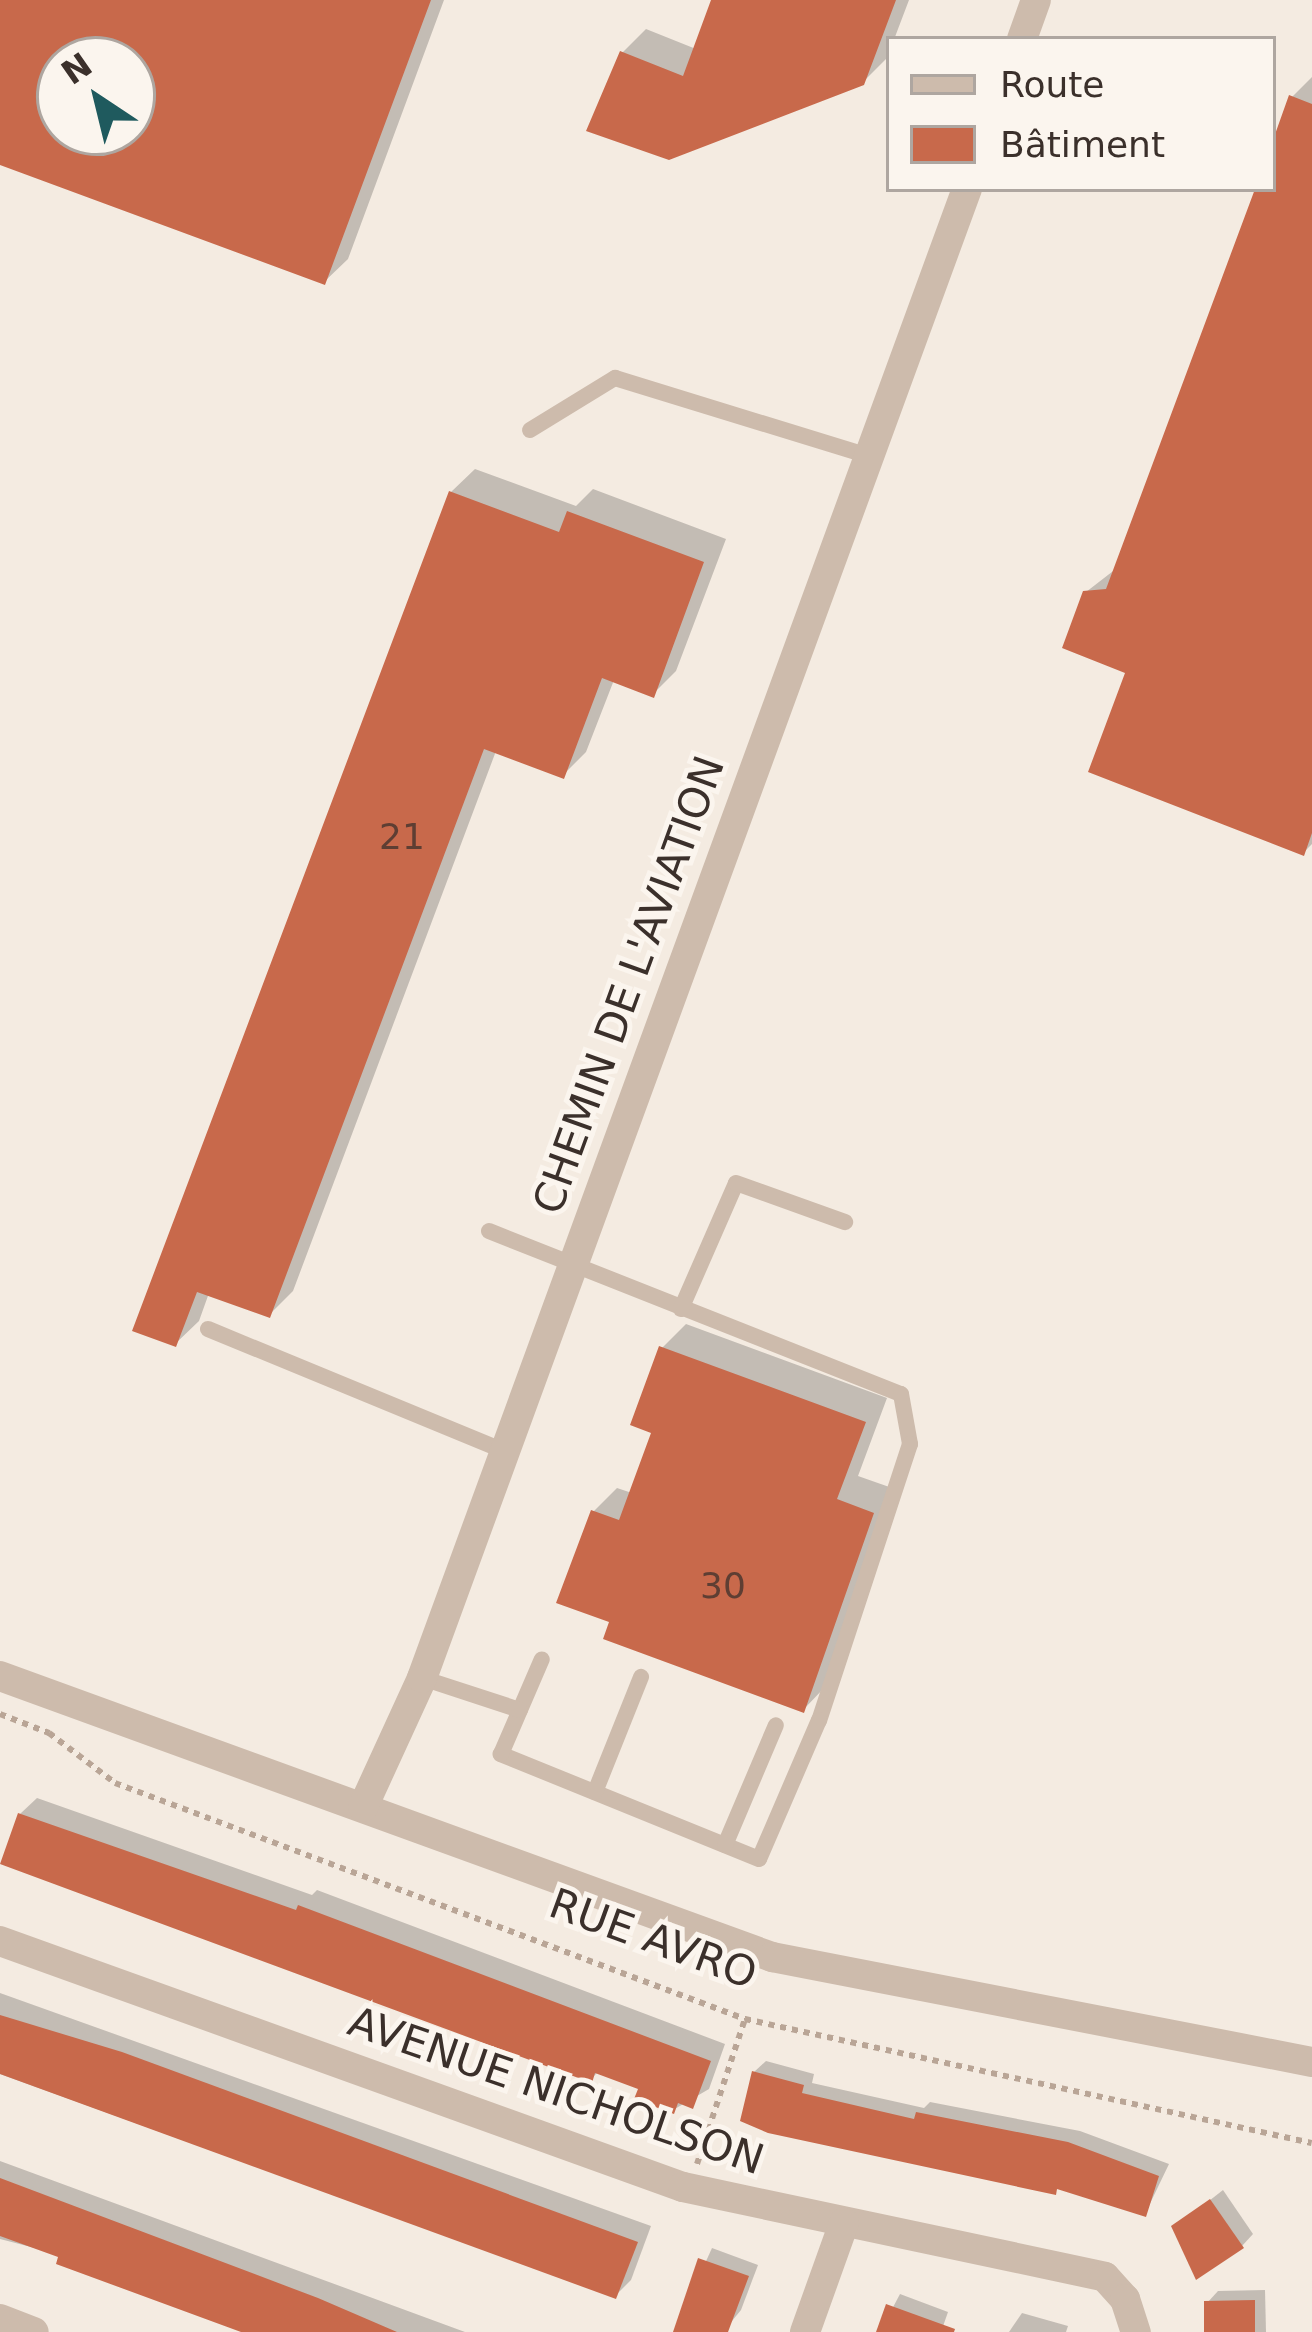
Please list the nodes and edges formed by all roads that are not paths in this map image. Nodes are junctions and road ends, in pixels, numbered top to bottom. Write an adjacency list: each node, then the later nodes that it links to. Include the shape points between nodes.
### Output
1 (1036, 0): 2 (street)
2 (1023, 36)
3 (966, 192): 5 (street, CHEMIN DE L'AVIATION)
4 (530, 430): 5 (lane, via 615,378)
5 (869, 456): 8 (street, CHEMIN DE L'AVIATION)
6 (845, 1222): 9 (lane, via 736,1183)
7 (490, 1231): 8 (lane)
8 (572, 1262): 9 (lane); 11 (street, CHEMIN DE L'AVIATION)
9 (681, 1309): 20 (lane, via 901,1394 910,1444 819,1720 759,1859)
10 (208, 1329): 11 (lane)
11 (504, 1450): 15 (street, CHEMIN DE L'AVIATION)
12 (542, 1659): 16 (lane)
13 (0, 1676): 19 (street, RUE AVRO)
14 (641, 1677): 18 (lane)
15 (422, 1678): 16 (lane); 19 (street, CHEMIN DE L'AVIATION)
16 (520, 1710): 18 (lane, via 501,1754)
17 (776, 1725): 20 (lane)
18 (595, 1792): 20 (lane)
19 (363, 1808): 22 (street, RUE AVRO, via 772,1957)
20 (725, 1845)
21 (0, 1941): 23 (street, AVENUE NICHOLSON, via 683,2187)
22 (1312, 2062)
23 (844, 2223): 26 (street); 27 (street, AVENUE NICHOLSON, via 1105,2277 1125,2299)
24 (0, 2319): 25 (street)
25 (34, 2332)
26 (805, 2332)
27 (1136, 2332)

